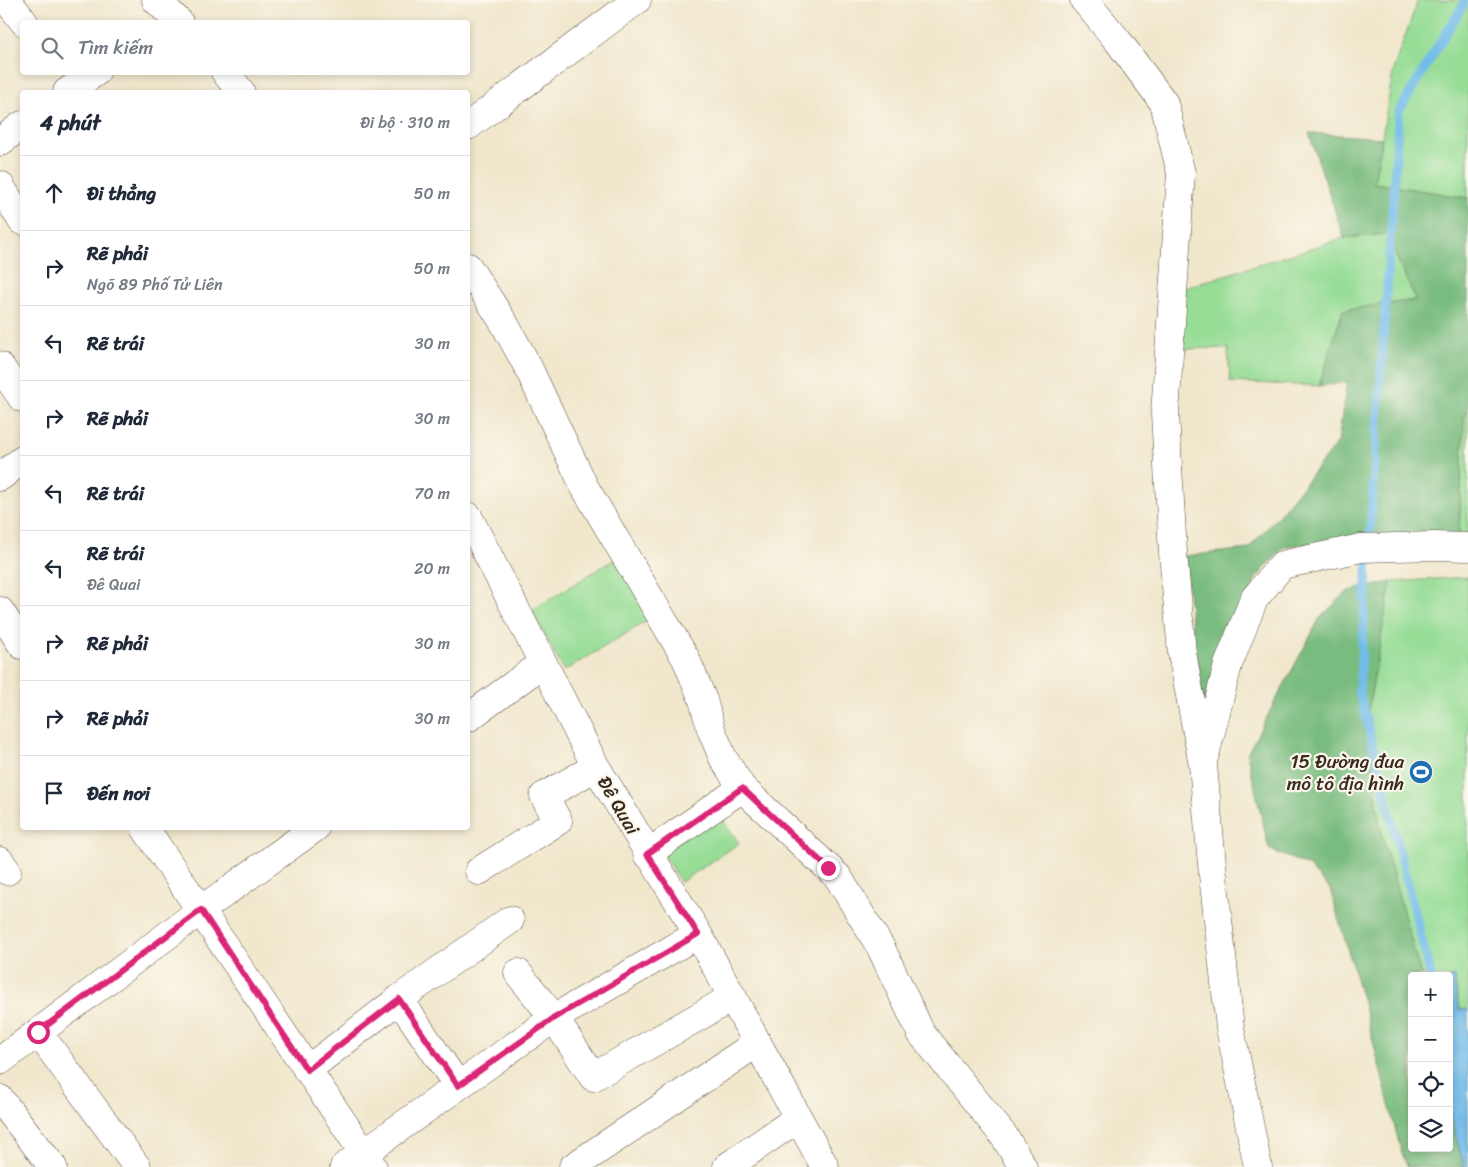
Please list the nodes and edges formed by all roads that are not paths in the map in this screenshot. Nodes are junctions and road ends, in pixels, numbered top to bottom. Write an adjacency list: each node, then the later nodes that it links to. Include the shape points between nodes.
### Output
1 (7, 0): 5 (street)
2 (156, 0): 6 (street)
3 (1084, 0): 27 (street, via 1164,103 1181,173 1165,414 1182,653)
4 (632, 4): 11 (street)
5 (22, 20)
6 (174, 20)
7 (90, 75): 9 (street)
8 (228, 75): 10 (street)
9 (69, 86)
10 (240, 90)
11 (470, 125)
12 (20, 127): 13 (street)
13 (0, 142)
14 (0, 185): 15 (street)
15 (20, 218)
16 (470, 270): 29 (street, via 528,367 584,486 686,659 723,758)
17 (0, 366): 18 (street)
18 (20, 395)
19 (20, 462): 20 (street)
20 (0, 477)
21 (470, 520): 25 (street, Đê Quai)
22 (1468, 547): 27 (street, via 1361,548 1282,565 1254,599 1231,656)
23 (0, 611): 24 (street)
24 (20, 642)
25 (542, 664): 26 (street); 28 (street, Đê Quai)
26 (470, 717)
27 (1203, 765): 55 (street, via 1230,1028)
28 (596, 767): 32 (street, Đê Quai); 33 (street, via 544,796 558,821)
29 (742, 788): 32 (street); 54 (street, via 838,877 881,948 921,1033 1004,1136)
30 (146, 830): 34 (street)
31 (312, 830): 34 (street)
32 (647, 854): 36 (street, Đê Quai)
33 (479, 871)
34 (201, 910): 41 (street); 44 (street)
35 (510, 920): 39 (street)
36 (698, 934): 38 (street, Đê Quai); 40 (street)
37 (518, 973): 40 (street)
38 (733, 997): 40 (street, via 593,1077); 42 (street, Đê Quai)
39 (399, 999): 44 (street); 45 (street)
40 (554, 1018): 45 (street)
41 (38, 1032): 43 (street); 50 (street)
42 (757, 1043): 47 (street, Đê Quai); 51 (street)
43 (0, 1061)
44 (307, 1070): 48 (street)
45 (458, 1086): 48 (street)
46 (0, 1099): 49 (street)
47 (798, 1118): 52 (street); 53 (street, Đê Quai)
48 (360, 1162)
49 (53, 1167)
50 (137, 1167)
51 (573, 1167)
52 (727, 1167)
53 (825, 1167)
54 (1023, 1167)
55 (1258, 1167)

